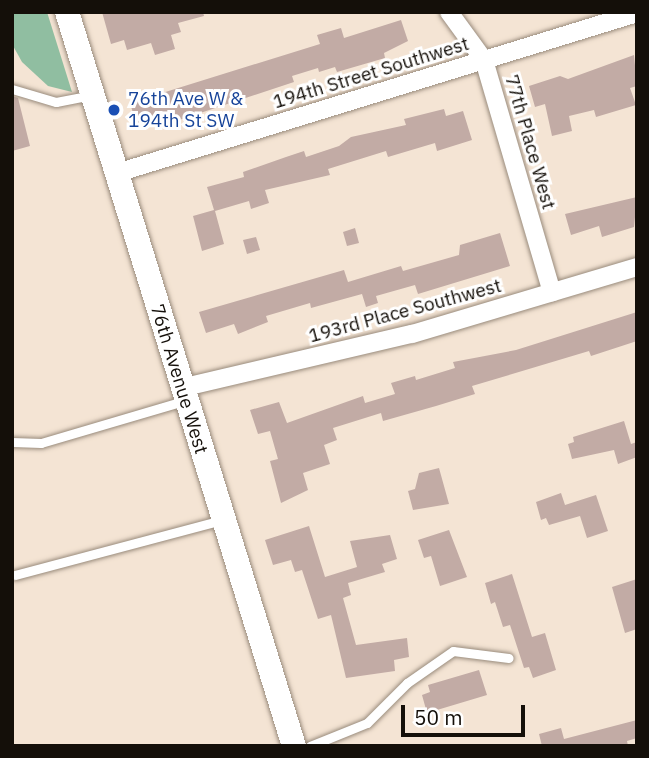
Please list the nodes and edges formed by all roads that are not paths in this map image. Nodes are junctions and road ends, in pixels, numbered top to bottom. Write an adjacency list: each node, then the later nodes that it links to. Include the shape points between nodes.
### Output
1 (66, 12): 6 (street, 76th Avenue West)
2 (449, 12): 4 (street, 77th Place West)
3 (637, 13): 4 (street, 194th Street Southwest)
4 (484, 60): 7 (street, 194th Street Southwest); 9 (street, 77th Place West)
5 (12, 89): 6 (lane, via 56,102)
6 (92, 95): 7 (street, 76th Avenue West)
7 (117, 173): 10 (street, 76th Avenue West)
8 (637, 267): 9 (street, 193rd Place Southwest)
9 (552, 292): 10 (street, 193rd Place Southwest)
10 (183, 394): 11 (lane, via 41,443); 12 (street, 76th Avenue West)
11 (12, 442)
12 (223, 520): 13 (lane); 15 (street, 76th Avenue West)
13 (15, 575)
14 (509, 658): 16 (lane, via 453,650 407,683 367,723)
15 (294, 746)
16 (310, 746)

